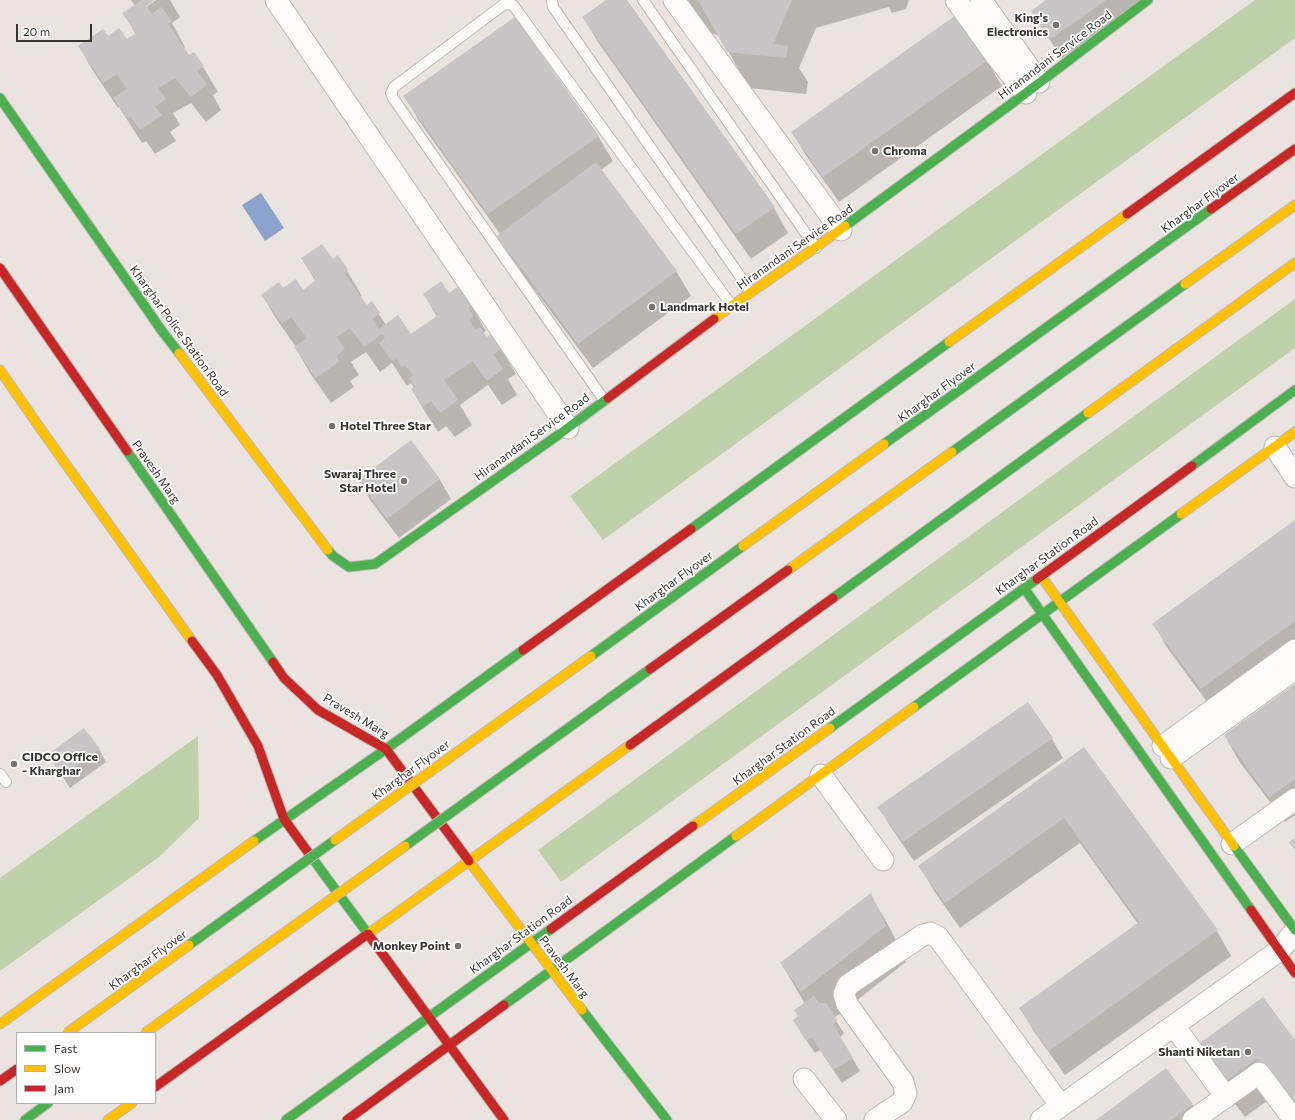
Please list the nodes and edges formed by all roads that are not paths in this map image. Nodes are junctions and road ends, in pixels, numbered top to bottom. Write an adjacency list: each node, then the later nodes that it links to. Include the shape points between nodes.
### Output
1 (276, 0): 22 (street)
2 (552, 0): 17 (lane, via 553,7)
3 (643, 0): 14 (lane)
4 (674, 0): 13 (street)
5 (956, 0): 8 (street, via 996,56)
6 (981, 0): 8 (street)
7 (1148, 0): 8 (main road, Hiranandani Service Road)
8 (1033, 87): 13 (main road, Hiranandani Service Road)
9 (1295, 93): 33 (main road)
10 (0, 98): 26 (main road, Kharghar Police Station Road, via 162,331 333,556)
11 (1295, 149): 50 (main road, Kharghar Flyover, bridge)
12 (1295, 205): 51 (main road, bridge)
13 (841, 230): 14 (main road, Hiranandani Service Road)
14 (816, 248): 17 (main road, Hiranandani Service Road)
15 (1295, 263): 40 (main road)
16 (0, 268): 33 (main road, Pravesh Marg, via 284,678 318,710)
17 (750, 292): 18 (main road, Hiranandani Service Road)
18 (732, 306): 21 (main road, Hiranandani Service Road); 21 (lane, via 513,5 503,5 394,87 391,92 392,98)
19 (0, 370): 37 (main road, via 217,675 258,746)
20 (1295, 390): 27 (main road, Kharghar Station Road)
21 (604, 400): 22 (main road, Hiranandani Service Road)
22 (568, 428): 26 (main road, Hiranandani Service Road, via 375,564)
23 (1295, 432): 24 (main road)
24 (1275, 447): 25 (street); 29 (main road)
25 (1295, 477)
26 (350, 567)
27 (1041, 576): 28 (main road, Kharghar Station Road); 29 (main road)
28 (1024, 588): 30 (main road); 43 (main road, Kharghar Station Road)
29 (1059, 602): 30 (main road); 34 (main road)
30 (1042, 614): 35 (main road); 44 (main road)
31 (1295, 650): 34 (street)
32 (1295, 669): 34 (street)
33 (386, 749): 37 (main road); 40 (main road, Pravesh Marg)
34 (1167, 752): 38 (main road)
35 (821, 775): 39 (street); 45 (main road)
36 (1295, 799): 38 (street)
37 (284, 819): 42 (main road); 48 (main road)
38 (1232, 844): 41 (main road)
39 (883, 860)
40 (469, 862): 42 (main road); 43 (main road, Pravesh Marg)
41 (1295, 930): 44 (street)
42 (368, 934): 47 (main road); 56 (main road)
43 (530, 943): 45 (main road, Pravesh Marg); 47 (main road, Kharghar Station Road)
44 (1280, 950): 46 (main road); 49 (street)
45 (551, 970): 52 (main road); 66 (main road, Pravesh Marg)
46 (1295, 973)
47 (429, 1016): 52 (main road); 63 (main road, Kharghar Station Road)
48 (0, 1024)
49 (1174, 1026): 57 (street); 60 (street)
50 (68, 1032)
51 (146, 1032)
52 (449, 1044): 64 (main road); 65 (main road)
53 (16, 1070): 55 (main road)
54 (804, 1079): 67 (street)
55 (0, 1081)
56 (156, 1086)
57 (1226, 1097): 70 (street); 71 (street, via 1259,1073)
58 (47, 1104): 61 (main road)
59 (131, 1104): 62 (main road)
60 (1061, 1106): 68 (street, via 938,937 930,932 848,985 844,994 847,1004 903,1082 906,1093 902,1102); 69 (street)
61 (24, 1120)
62 (108, 1120)
63 (286, 1120)
64 (347, 1120)
65 (504, 1120)
66 (667, 1120)
67 (836, 1120)
68 (875, 1120)
69 (1041, 1120)
70 (1193, 1120)
71 (1294, 1120)

